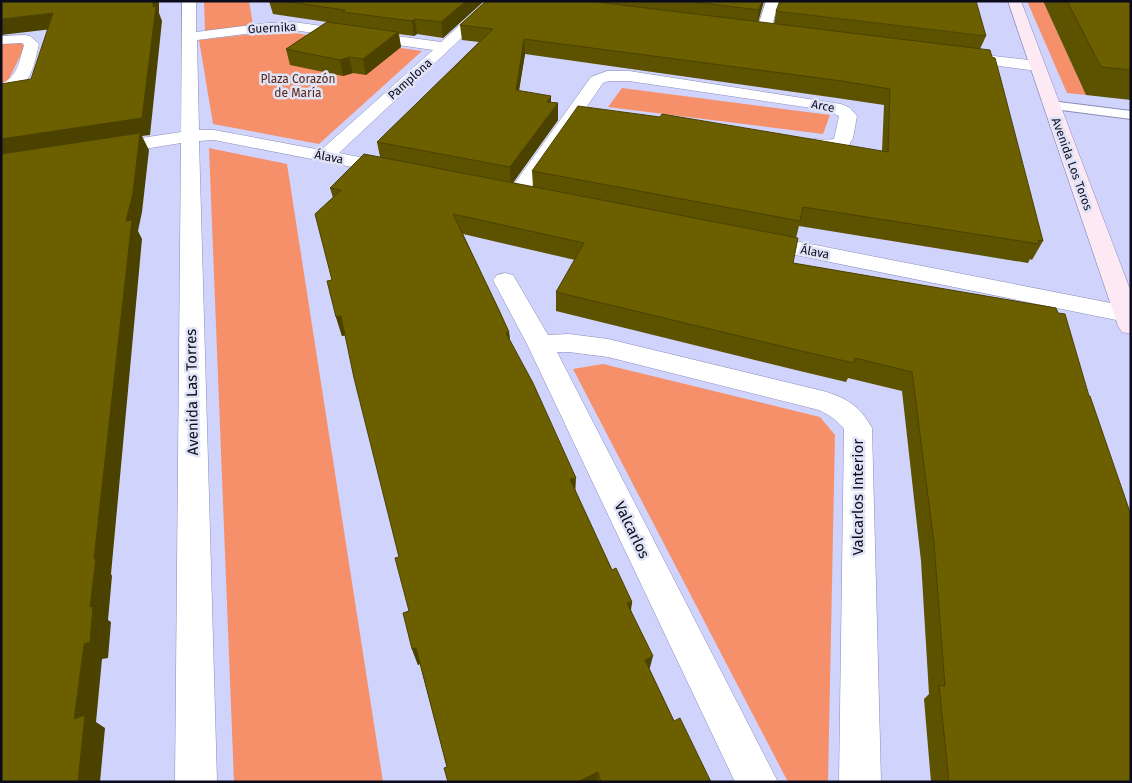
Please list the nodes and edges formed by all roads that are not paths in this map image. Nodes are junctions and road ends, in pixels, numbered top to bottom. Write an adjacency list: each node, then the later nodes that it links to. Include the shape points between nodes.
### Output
1 (189, 1): 6 (street, Avenida Las Torres)
2 (495, 1): 8 (street, Pamplona)
3 (773, 1): 5 (street)
4 (1014, 1): 10 (main road, Avenida Los Toros)
5 (763, 32)
6 (189, 37): 8 (street, Guernika, via 293,26); 16 (street, Avenida Las Torres)
7 (1, 40): 11 (street, via 25,39 32,44 22,79)
8 (445, 47): 19 (street, Pamplona)
9 (947, 56): 10 (street)
10 (1037, 66): 12 (main road, Avenida Los Toros)
11 (1, 90)
12 (1051, 104): 15 (lane); 24 (main road, Avenida Los Toros)
13 (578, 108): 14 (street); 17 (street, Arce, via 597,80 621,75 832,106 848,116 843,141 836,145 821,147); 21 (street, Arce)
14 (597, 111)
15 (1131, 115)
16 (190, 136): 18 (street, Álava); 19 (street, Álava, via 222,136); 26 (street, Avenida Las Torres)
17 (783, 141)
18 (86, 152)
19 (324, 156): 20 (street, Álava)
20 (411, 173)
21 (517, 194)
22 (740, 238): 24 (street, Álava)
23 (505, 280): 25 (street, Valcarlos)
24 (1129, 318)
25 (540, 344): 27 (street, Valcarlos); 28 (street, Valcarlos Interior, via 569,343 608,348 823,401 842,409 854,422 858,428)
26 (196, 782)
27 (757, 782)
28 (860, 782)

